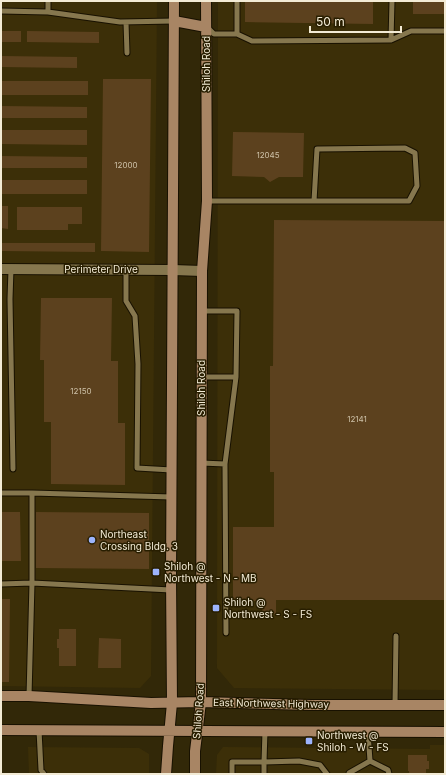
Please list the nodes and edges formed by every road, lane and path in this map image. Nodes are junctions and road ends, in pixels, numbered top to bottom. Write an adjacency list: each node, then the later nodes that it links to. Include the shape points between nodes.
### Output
1 (48, 1): 7 (lane)
2 (174, 1): 8 (main road)
3 (206, 1): 10 (main road, Shiloh Road)
4 (237, 1): 12 (lane)
5 (392, 1): 13 (lane)
6 (1, 11): 7 (lane)
7 (48, 12): 9 (lane)
8 (174, 21): 9 (lane); 10 (main road); 19 (main road)
9 (126, 22): 14 (lane)
10 (206, 27): 12 (lane, via 214,34); 15 (main road, Shiloh Road)
11 (445, 31): 13 (lane, via 411,31)
12 (237, 34): 13 (lane, via 252,41)
13 (391, 40)
14 (127, 53)
15 (207, 201): 16 (lane); 20 (main road, Shiloh Road)
16 (314, 201): 16 (lane, via 409,201 417,186 415,153 405,148 317,149)
17 (6, 269): 18 (street, Perimeter Drive); 26 (lane, via 10,298)
18 (126, 269): 19 (street, Perimeter Drive); 27 (lane, via 126,301 136,316 137,468)
19 (173, 270): 20 (street, Perimeter Drive); 27 (main road)
20 (202, 271): 21 (main road, Shiloh Road)
21 (202, 311): 22 (main road, Shiloh Road); 23 (lane, via 237,311)
22 (201, 377): 23 (lane); 24 (main road, Shiloh Road)
23 (236, 377): 25 (lane)
24 (201, 463): 25 (lane); 38 (main road, Shiloh Road)
25 (225, 464): 34 (lane)
26 (13, 468)
27 (172, 470): 30 (main road)
28 (1, 493): 29 (lane)
29 (32, 493): 30 (lane); 31 (lane)
30 (172, 497): 33 (main road)
31 (32, 583): 32 (lane); 33 (lane); 37 (lane)
32 (1, 584)
33 (171, 590): 39 (main road)
34 (226, 633)
35 (396, 636): 40 (lane)
36 (1, 696): 37 (main road, East Northwest Highway)
37 (29, 696): 39 (main road, East Northwest Highway)
38 (200, 702): 39 (main road, East Northwest Highway); 40 (main road, East Northwest Highway); 45 (main road, Shiloh Road)
39 (172, 703): 44 (main road)
40 (395, 705): 41 (main road, East Northwest Highway)
41 (445, 705)
42 (1, 730): 43 (main road)
43 (40, 730): 44 (main road); 51 (lane, via 41,770)
44 (170, 731): 45 (main road); 52 (main road)
45 (198, 731): 46 (main road); 53 (main road, Shiloh Road)
46 (265, 731): 47 (main road); 50 (lane)
47 (368, 732): 48 (main road); 49 (lane)
48 (445, 732)
49 (370, 761): 57 (lane); 58 (lane, via 388,770)
50 (264, 762): 54 (lane, via 232,762); 55 (lane); 56 (lane, via 299,761 320,765)
51 (44, 774)
52 (166, 774)
53 (195, 774)
54 (232, 774)
55 (264, 774)
56 (327, 774)
57 (349, 774)
58 (389, 774)

